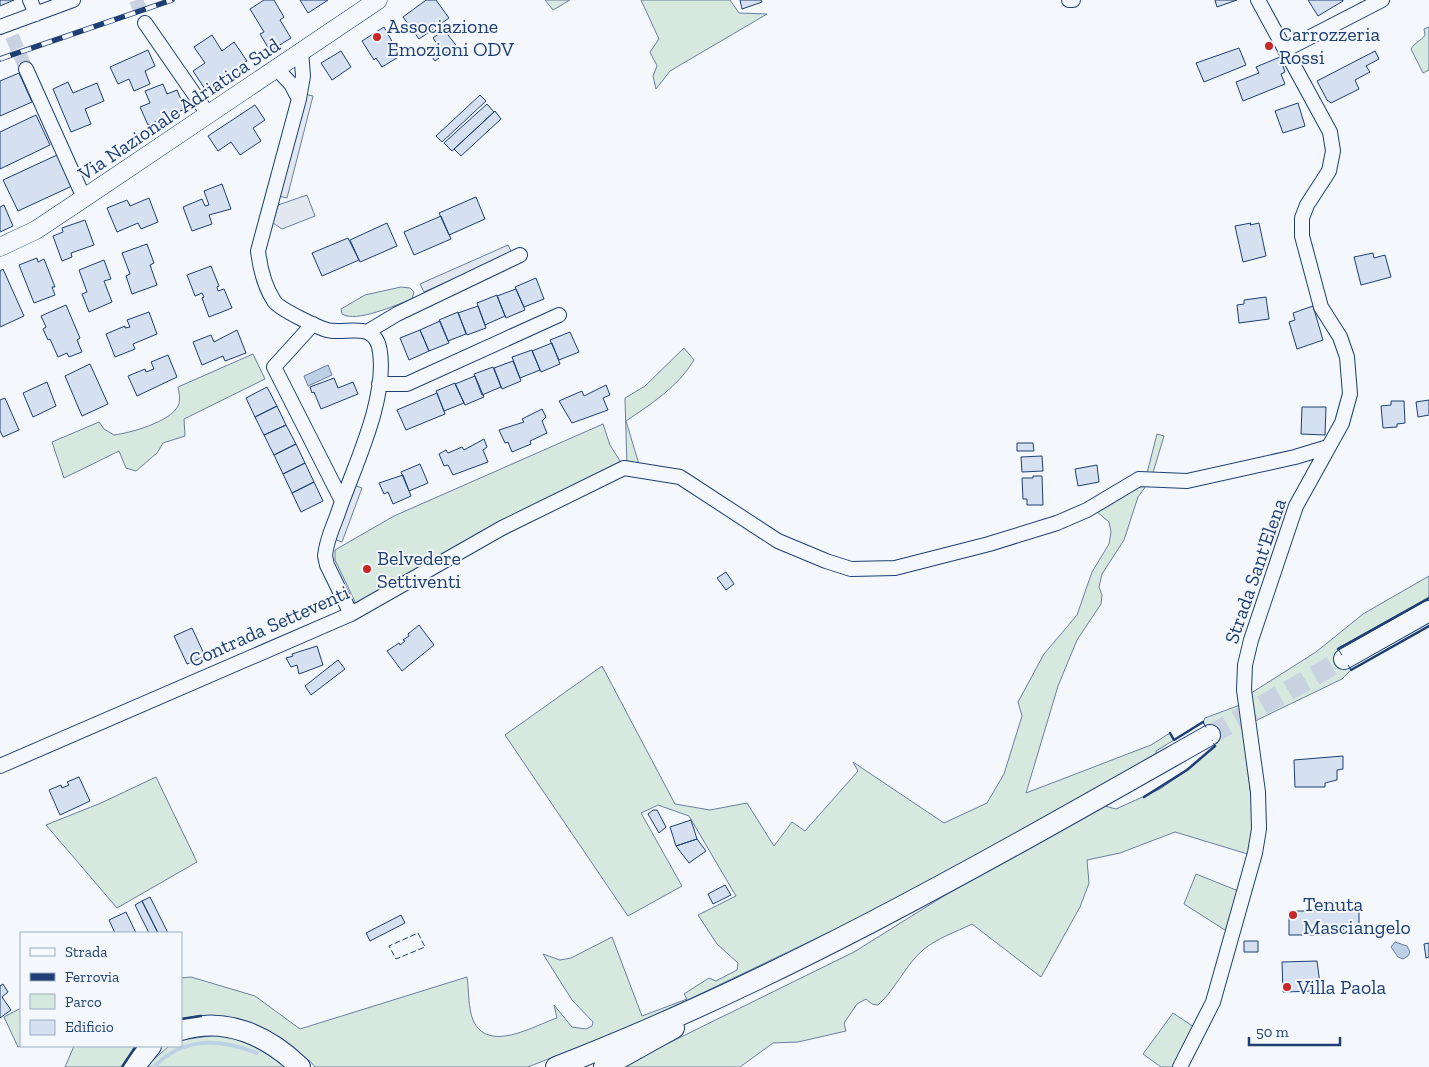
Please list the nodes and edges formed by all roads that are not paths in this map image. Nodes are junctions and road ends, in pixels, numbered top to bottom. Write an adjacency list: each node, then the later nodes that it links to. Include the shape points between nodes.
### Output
1 (30, 0): 6 (street)
2 (73, 0): 6 (street)
3 (378, 0): 10 (main road, Via Nazionale Adriatica Sud)
4 (1258, 0): 9 (street, Strada Sant'Elena)
5 (1382, 0): 9 (street)
6 (36, 14): 8 (street)
7 (145, 23): 14 (street)
8 (7, 29)
9 (1285, 50): 22 (street, Strada Sant'Elena, via 1330,132 1333,152 1329,171 1306,204 1302,218 1302,236 1321,307 1340,337 1347,356 1350,394 1342,423)
10 (300, 51): 11 (main road, Via Nazionale Adriatica Sud); 13 (street, via 304,76)
11 (276, 68): 13 (street); 14 (main road, Via Nazionale Adriatica Sud)
12 (26, 69): 15 (street)
13 (299, 99): 19 (street, via 258,252 260,270 275,303)
14 (208, 114): 15 (main road, Via Nazionale Adriatica Sud)
15 (84, 198): 16 (main road, Via Nazionale Adriatica Sud, via 36,230)
16 (0, 247)
17 (520, 255): 20 (street, via 396,314)
18 (559, 315): 21 (street, via 407,384)
19 (313, 324): 20 (street, via 329,331 353,329); 23 (street, via 274,367)
20 (367, 332): 21 (street, via 378,344 380,352)
21 (379, 384): 23 (street, via 370,429)
22 (1328, 447): 25 (street, Contrada Setteventi, via 1187,481 1140,479 1087,510 1057,523 895,568 851,569 826,561 778,541 680,477 626,469 502,528); 36 (street, Strada Sant'Elena, via 1296,506 1251,640 1244,690 1258,792 1259,829 1213,1002)
23 (342, 501): 25 (street, via 325,556)
24 (1429, 611): 26 (highway)
25 (351, 614): 28 (street, Contrada Setteventi)
26 (1344, 659)
27 (1210, 735): 29 (highway, via 956,878)
28 (0, 766)
29 (747, 984): 34 (highway); 35 (highway, via 640,1049)
30 (182, 1030): 33 (highway, via 214,1025 239,1029 275,1046)
31 (150, 1047): 32 (highway)
32 (134, 1067)
33 (300, 1067)
34 (556, 1067)
35 (604, 1067)
36 (1180, 1067)

